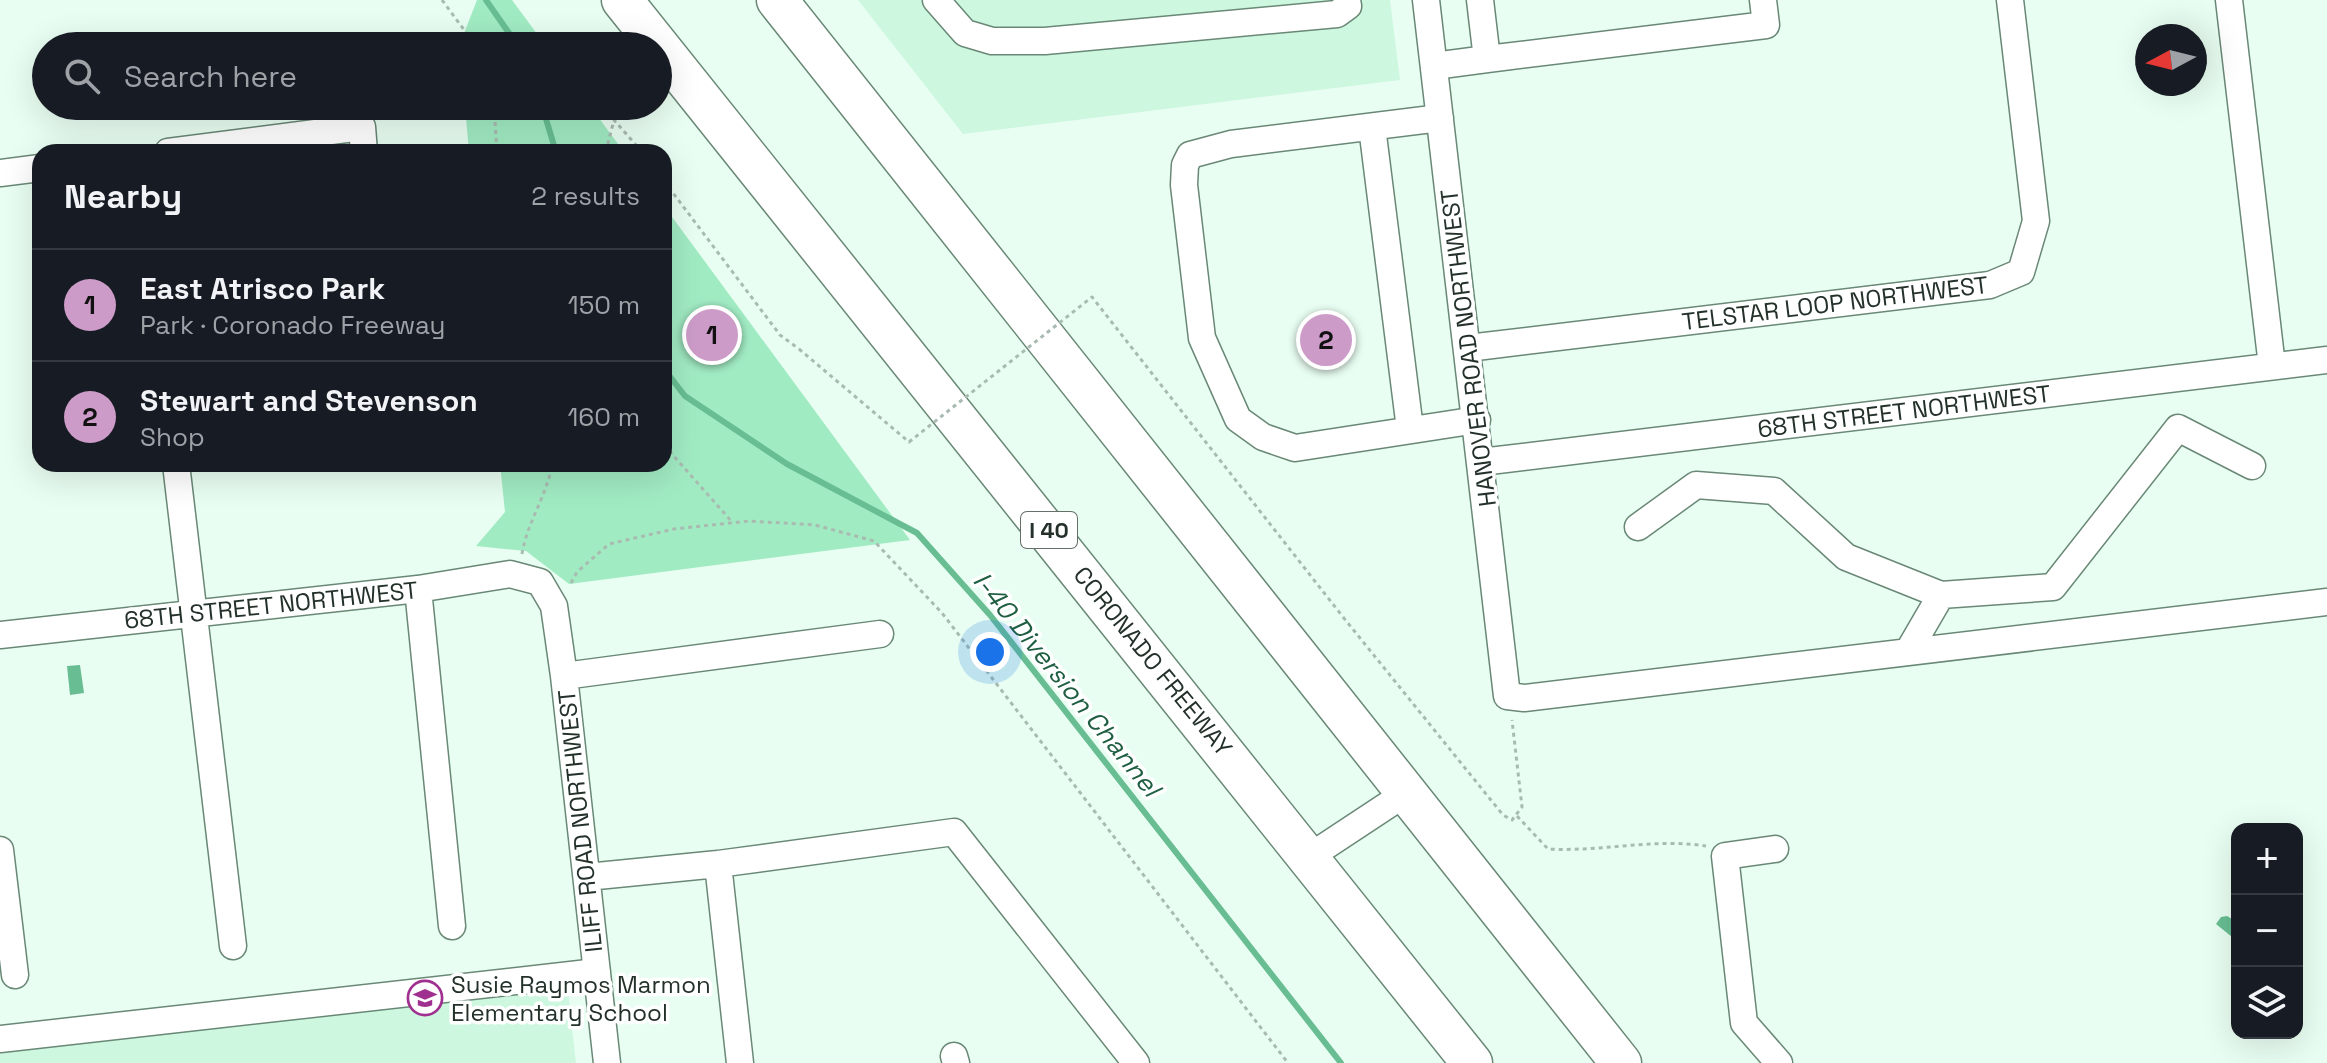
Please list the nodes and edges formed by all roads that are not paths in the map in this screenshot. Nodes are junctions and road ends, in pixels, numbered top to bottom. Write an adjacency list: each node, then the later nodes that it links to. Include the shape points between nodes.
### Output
1 (622, 0): 10 (highway, CORONADO FREEWAY / I 40)
2 (777, 0): 38 (highway)
3 (936, 0): 4 (street, via 965,33 992,41 1045,41 1337,14 1348,6)
4 (1347, 0)
5 (1426, 0): 13 (street, HANOVER ROAD NORTHWEST)
6 (1480, 0): 11 (street)
7 (1763, 0): 11 (street, via 1766,25)
8 (2010, 0): 20 (street, TELSTAR LOOP NORTHWEST, via 2036,221 2021,272 1990,285)
9 (2229, 0): 22 (street)
10 (648, 32)
11 (1487, 59): 13 (street)
12 (672, 62): 41 (highway, CORONADO FREEWAY / I 40)
13 (1434, 66): 14 (street, HANOVER ROAD NORTHWEST)
14 (1440, 118): 15 (street); 20 (street, HANOVER ROAD NORTHWEST)
15 (1372, 127): 24 (street); 24 (street, via 1231,144 1190,155 1184,185 1202,338 1238,419 1263,437 1295,448)
16 (363, 140): 17 (street)
17 (298, 144)
18 (32, 169): 19 (street)
19 (0, 173)
20 (1468, 348): 23 (street, HANOVER ROAD NORTHWEST)
21 (2327, 360): 22 (street, 68TH STREET NORTHWEST)
22 (2272, 366): 25 (street, 68TH STREET NORTHWEST)
23 (1477, 420): 24 (street); 25 (street, HANOVER ROAD NORTHWEST)
24 (1410, 429)
25 (1481, 462): 36 (street, HANOVER ROAD NORTHWEST, via 1507,696)
26 (2252, 466): 31 (street, via 2178,428 2053,587)
27 (177, 472): 33 (street)
28 (1638, 527): 31 (street, via 1696,485 1774,491 1846,557)
29 (540, 582): 30 (street, 68TH STREET NORTHWEST, via 510,574); 37 (street, ILIFF ROAD NORTHWEST, via 554,606)
30 (418, 589): 33 (street, 68TH STREET NORTHWEST); 44 (street)
31 (1941, 595): 36 (street)
32 (2327, 602): 36 (street)
33 (195, 614): 35 (street, 68TH STREET NORTHWEST); 45 (street)
34 (880, 634): 37 (street)
35 (0, 635)
36 (1909, 650)
37 (564, 676): 43 (street, ILIFF ROAD NORTHWEST)
38 (1406, 793): 41 (street); 53 (highway)
39 (1775, 849): 54 (street, via 1725,856 1744,1023)
40 (0, 850): 47 (street)
41 (1309, 857): 52 (highway, CORONADO FREEWAY / I 40)
42 (718, 864): 43 (street); 50 (street); 51 (street, via 954,832)
43 (587, 877): 46 (street, ILIFF ROAD NORTHWEST)
44 (452, 926)
45 (233, 946)
46 (597, 972): 48 (street); 49 (street, ILIFF ROAD NORTHWEST)
47 (15, 975)
48 (0, 1039)
49 (607, 1063)
50 (740, 1063)
51 (1136, 1063)
52 (1472, 1063)
53 (1621, 1063)
54 (1779, 1063)

